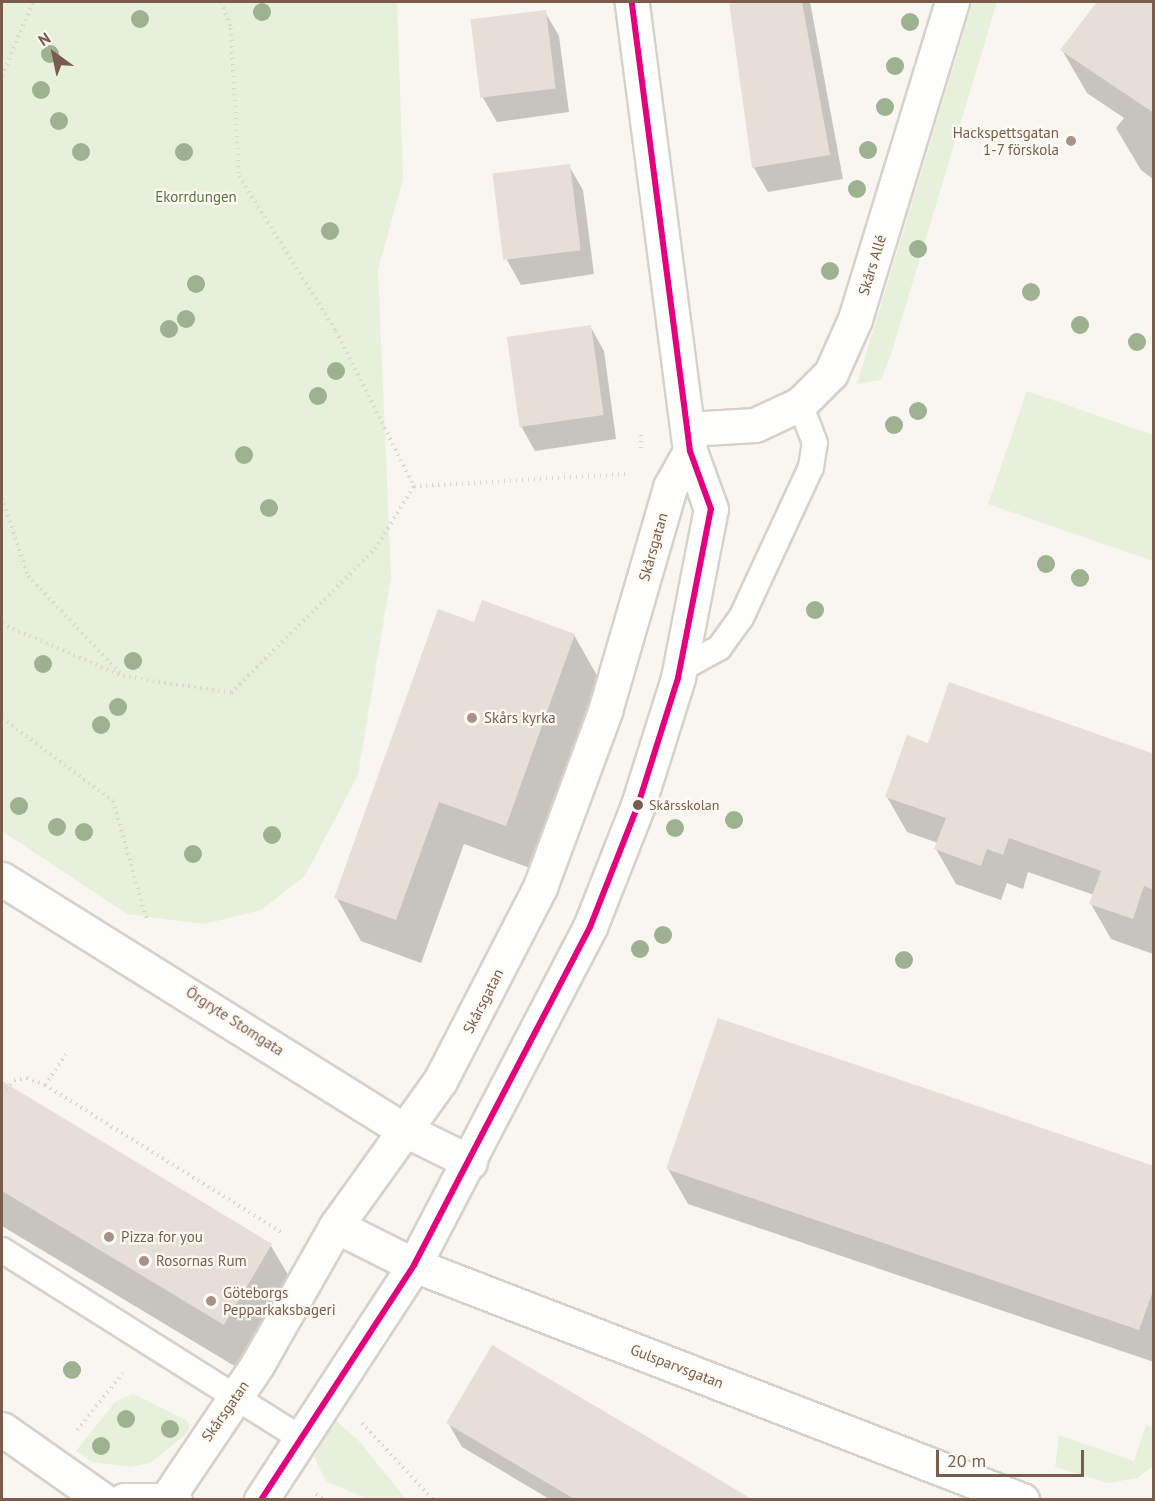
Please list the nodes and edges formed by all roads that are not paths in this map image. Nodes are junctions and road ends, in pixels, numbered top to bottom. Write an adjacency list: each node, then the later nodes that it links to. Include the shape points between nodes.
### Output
1 (632, 2): 4 (street)
2 (952, 2): 3 (street, Skårs Allé, via 855,319 831,373)
3 (801, 404): 4 (street, Skårs Allé, via 755,425); 5 (lane, via 815,443 806,478 741,618 719,648)
4 (689, 440): 5 (street, via 711,509); 7 (street, Skårsgatan, via 670,487 605,711 540,888 440,1081)
5 (679, 670): 8 (street, via 638,805 590,927)
6 (2, 879): 7 (street, Örgryte Stomgata, via 162,975)
7 (401, 1128): 8 (street, Örgryte Stomgata); 9 (street, Skårsgatan)
8 (470, 1162): 11 (street)
9 (336, 1226): 11 (street, Gulsparvsgatan); 12 (street, Skårsgatan)
10 (2, 1251): 12 (lane)
11 (414, 1264): 14 (street); 19 (street, Gulsparvsgatan)
12 (234, 1396): 14 (lane); 15 (street, Skårsgatan)
13 (2, 1429): 16 (street)
14 (299, 1437): 18 (street)
15 (172, 1498): 17 (street)
16 (103, 1500)
17 (124, 1500)
18 (261, 1500)
19 (1022, 1500)

